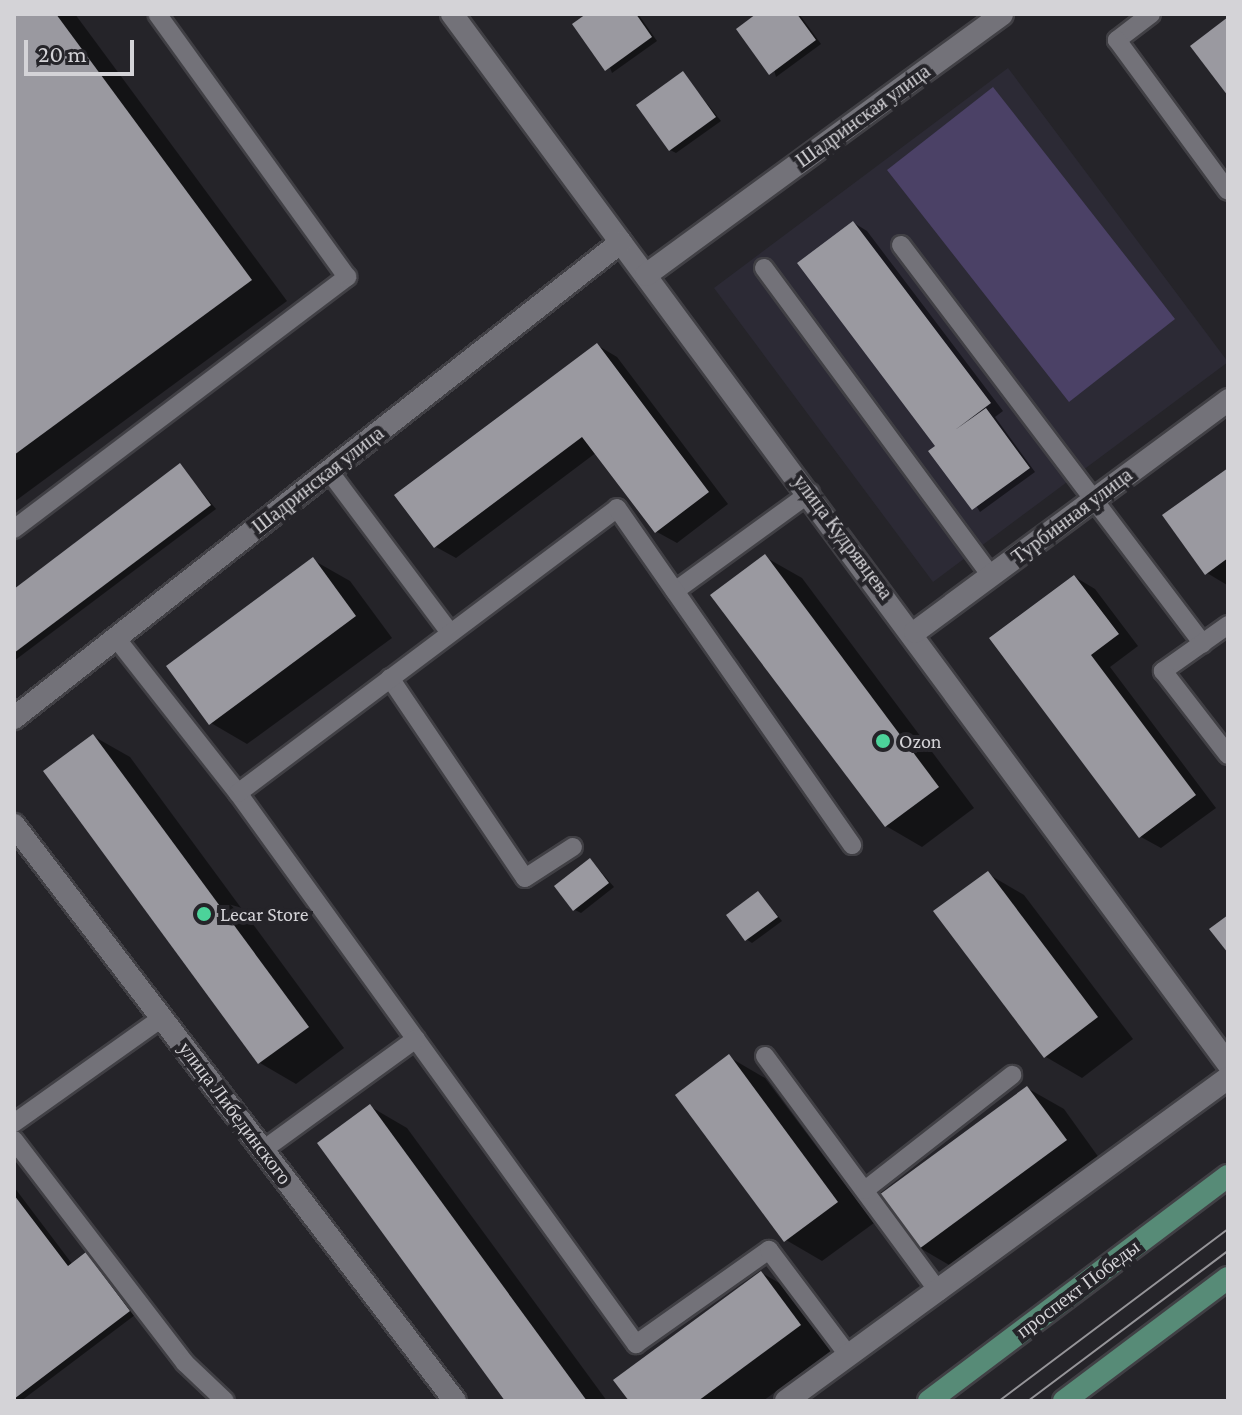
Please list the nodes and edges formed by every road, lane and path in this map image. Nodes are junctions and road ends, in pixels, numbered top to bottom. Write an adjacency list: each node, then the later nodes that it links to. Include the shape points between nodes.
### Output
1 (157, 14): 14 (lane, via 347,277)
2 (452, 14): 6 (street, улица Кудрявцева)
3 (1002, 14): 9 (street, Шадринская улица)
4 (1151, 14): 5 (lane, via 1117,40)
5 (1228, 191)
6 (621, 242): 9 (street, улица Кудрявцева); 11 (street, Шадринская улица)
7 (901, 245): 13 (lane)
8 (764, 268): 15 (lane)
9 (646, 275): 12 (street, улица Кудрявцева)
10 (1228, 400): 13 (street, Турбинная улица)
11 (329, 471): 19 (lane); 20 (street, Шадринская улица)
12 (810, 493): 16 (lane); 18 (street, улица Кудрявцева)
13 (1095, 500): 15 (street, Турбинная улица); 21 (lane)
14 (14, 529)
15 (991, 576): 18 (street, Турбинная улица)
16 (675, 591): 19 (lane, via 617,508); 27 (lane)
17 (1228, 625): 21 (lane)
18 (915, 632): 32 (street, улица Кудрявцева)
19 (450, 633): 22 (lane)
20 (116, 638): 23 (street, Шадринская улица); 25 (lane)
21 (1203, 644): 24 (lane, via 1163,671)
22 (390, 678): 25 (lane); 28 (lane, via 525,878)
23 (14, 718)
24 (1228, 755)
25 (238, 793): 30 (lane)
26 (14, 825): 29 (street, улица Либединского)
27 (852, 845)
28 (573, 847)
29 (162, 1018): 35 (lane); 37 (street, улица Либединского)
30 (416, 1039): 37 (lane); 42 (lane, via 636,1344 769,1250)
31 (765, 1056): 39 (lane)
32 (1228, 1064)
33 (1012, 1075): 39 (lane)
34 (1228, 1078): 41 (street)
35 (14, 1123)
36 (14, 1140): 43 (lane, via 185,1363)
37 (263, 1150): 44 (street, улица Либединского)
38 (1228, 1176): 46 (main road, проспект Победы)
39 (865, 1190): 41 (lane)
40 (1228, 1278): 47 (main road)
41 (939, 1292): 42 (street)
42 (848, 1355): 45 (street)
43 (225, 1401)
44 (455, 1401)
45 (786, 1401)
46 (929, 1401)
47 (1064, 1401)

